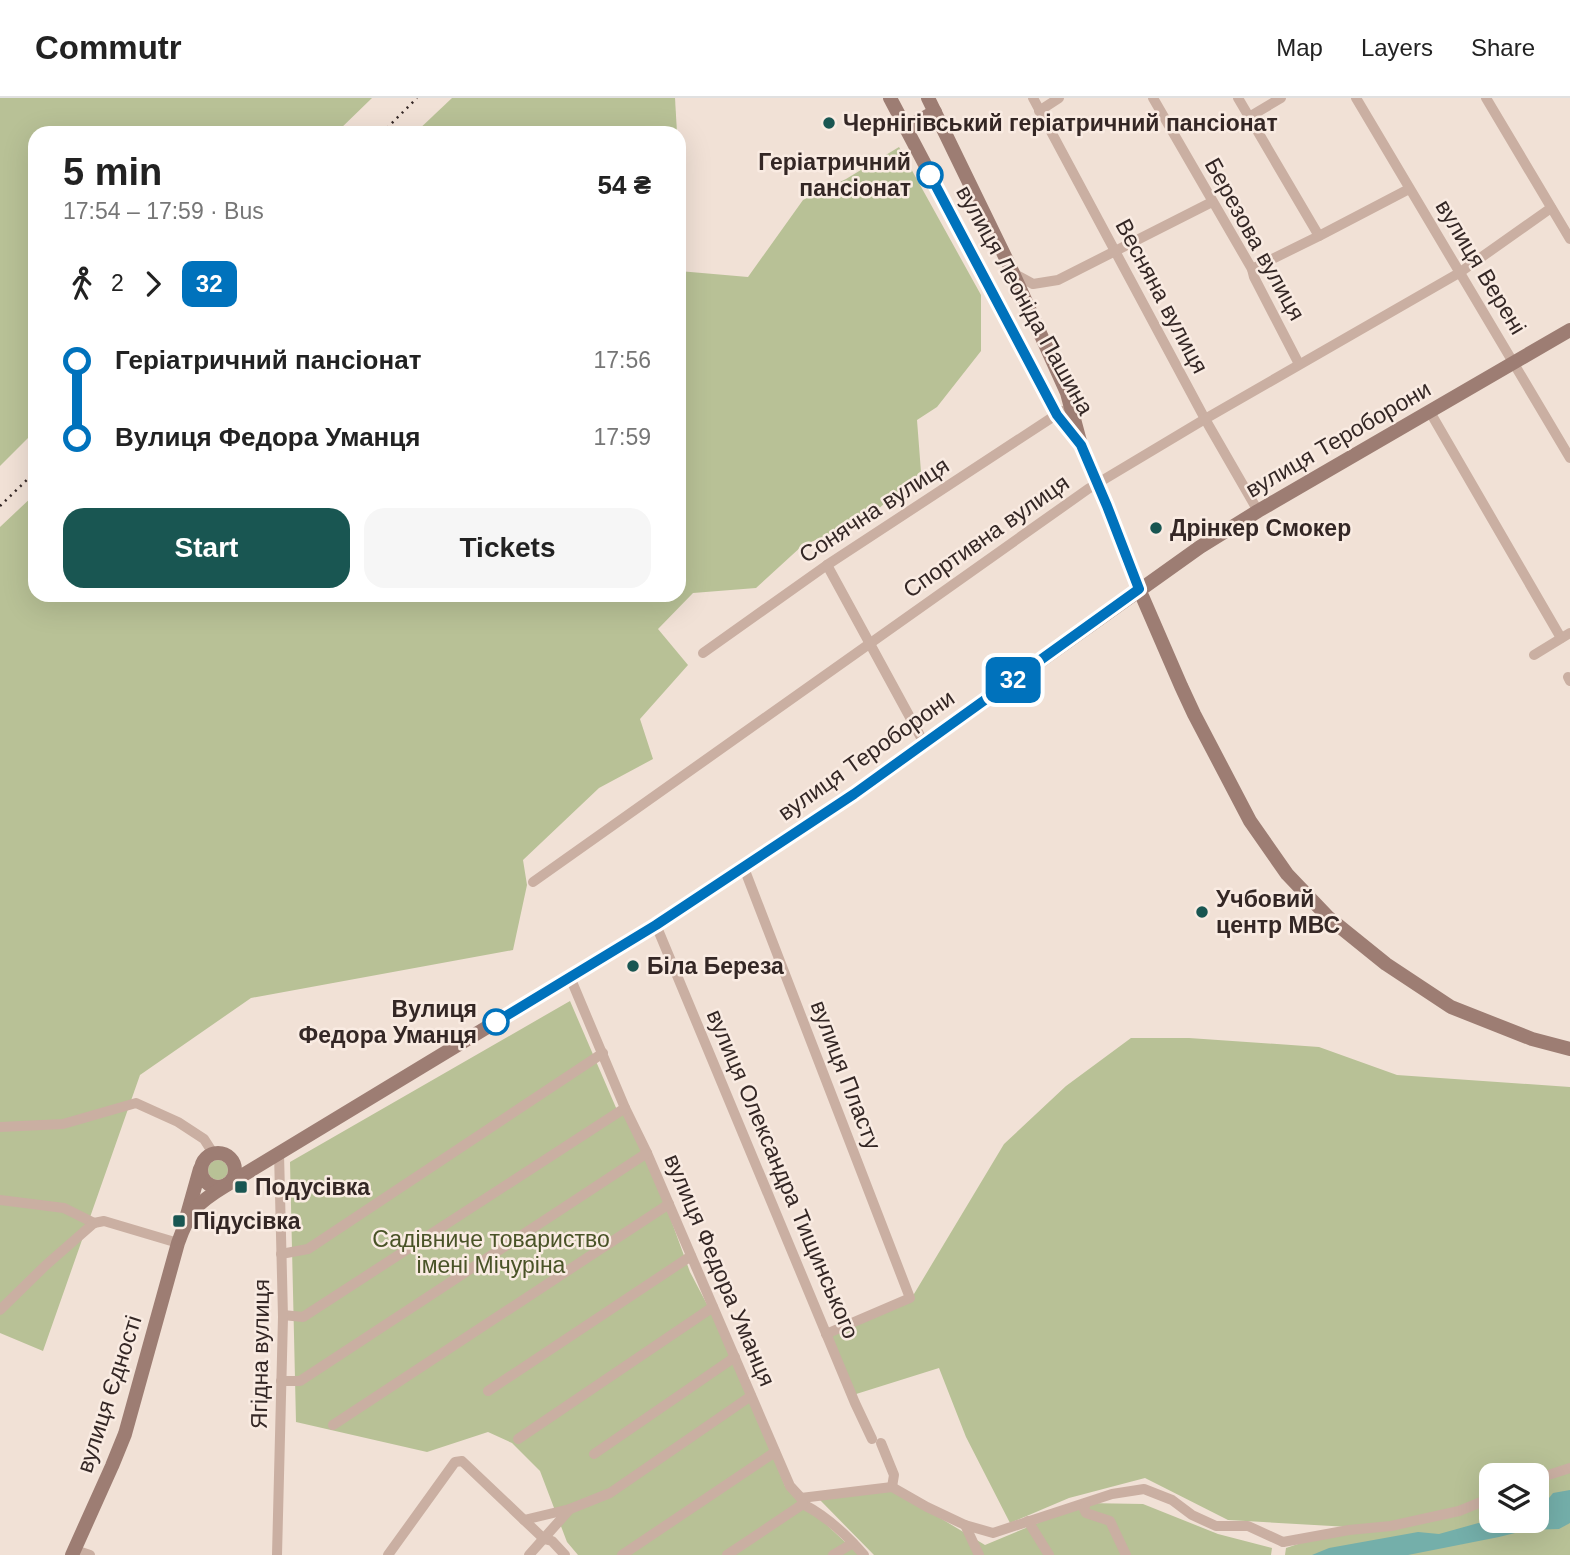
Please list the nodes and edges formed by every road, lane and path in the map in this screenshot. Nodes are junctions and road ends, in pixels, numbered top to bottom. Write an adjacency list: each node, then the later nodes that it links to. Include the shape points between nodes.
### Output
1 (890, 98): 13 (main road, вулиця Леоніда Пашина)
2 (928, 98): 11 (main road, вулиця Леоніда Пашина)
3 (1033, 98): 10 (street, Весняна вулиця)
4 (1059, 98): 10 (street)
5 (1153, 98): 15 (street, Березова вулиця)
6 (1238, 98): 12 (street)
7 (1281, 98): 12 (street)
8 (1356, 98): 14 (street, вулиця Верені)
9 (1486, 98): 16 (street)
10 (1039, 111): 19 (street, Весняна вулиця)
11 (935, 113): 13 (main road); 21 (main road, вулиця Леоніда Пашина)
12 (1249, 117): 17 (street)
13 (906, 128): 28 (main road, вулиця Леоніда Пашина)
14 (1409, 189): 17 (street); 22 (street, вулиця Верені)
15 (1212, 202): 19 (street); 20 (street, Березова вулиця)
16 (1551, 208): 18 (street); 22 (street, Спортивна вулиця)
17 (1319, 236): 20 (street)
18 (1570, 239)
19 (1115, 253): 21 (street, via 1059,281 1033,284); 29 (street, Весняна вулиця)
20 (1252, 269): 25 (street, Березова вулиця)
21 (1013, 273): 26 (main road, вулиця Леоніда Пашина)
22 (1459, 273): 24 (street, вулиця Верені); 25 (street, Спортивна вулиця)
23 (1570, 330): 24 (main road, вулиця Тероборони)
24 (1514, 362): 27 (main road, вулиця Тероборони); 31 (street, вулиця Верені)
25 (1299, 364): 29 (street, Спортивна вулиця)
26 (1070, 406): 28 (street, Сонячна вулиця); 30 (main road, вулиця Леоніда Пашина)
27 (1430, 412): 33 (main road, вулиця Тероборони); 36 (street)
28 (1057, 415): 30 (main road, вулиця Леоніда Пашина); 34 (street, Сонячна вулиця)
29 (1205, 418): 32 (street, Спортивна вулиця); 33 (street, Весняна вулиця)
30 (1081, 445): 32 (main road)
31 (1570, 458)
32 (1098, 483): 35 (main road); 37 (street, Спортивна вулиця)
33 (1258, 511): 35 (main road, вулиця Тероборони)
34 (827, 565): 37 (street); 38 (street, Сонячна вулиця)
35 (1139, 589): 40 (main road, вулиця Тероборони); 45 (main road, via 1216,757 1250,821 1287,874 1329,918 1386,964 1451,1007)
36 (1566, 636): 39 (street)
37 (869, 644): 40 (street); 42 (street, Спортивна вулиця)
38 (703, 653)
39 (1534, 655)
40 (924, 743): 41 (main road, вулиця Тероборони)
41 (744, 868): 43 (main road, вулиця Тероборони); 65 (street, вулиця Пласту, via 910,1298)
42 (533, 882)
43 (656, 925): 44 (main road, вулиця Тероборони); 65 (street, вулиця Олександра Тищинського)
44 (570, 977): 46 (street, вулиця Федора Уманця); 49 (main road, вулиця Тероборони)
45 (1570, 1049)
46 (603, 1053): 47 (street, вулиця Федора Уманця); 60 (street, via 308,1249)
47 (625, 1108): 51 (street, вулиця Федора Уманця); 64 (street, via 303,1317)
48 (0, 1128): 50 (street, via 63,1124 136,1103 178,1122 204,1139)
49 (284, 1150): 52 (main road, via 249,1161); 54 (main road, вулиця Єдності); 60 (street, Ягідна вулиця)
50 (213, 1153): 52 (main road); 53 (main road)
51 (647, 1153): 56 (street, вулиця Федора Уманця); 67 (street, via 300,1381)
52 (229, 1156): 54 (main road, via 235,1172)
53 (200, 1169): 54 (main road, via 207,1183); 58 (main road)
54 (225, 1186): 58 (main road, вулиця Єдності, via 200,1203)
55 (0, 1200): 57 (street, via 64,1208)
56 (668, 1204): 61 (street, вулиця Федора Уманця); 70 (street)
57 (94, 1223): 59 (street, via 104,1221); 63 (street)
58 (184, 1224): 59 (main road, вулиця Єдності)
59 (178, 1243): 87 (main road, вулиця Єдності, via 125,1434)
60 (281, 1254): 64 (street, Ягідна вулиця)
61 (691, 1256): 62 (street, вулиця Федора Уманця); 68 (street)
62 (713, 1307): 66 (street, вулиця Федора Уманця); 71 (street)
63 (0, 1310)
64 (283, 1315): 67 (street, Ягідна вулиця)
65 (826, 1334): 76 (street, вулиця Олександра Тищинського, via 894,1475)
66 (735, 1357): 69 (street, вулиця Федора Уманця); 73 (street)
67 (281, 1381): 89 (street, Ягідна вулиця)
68 (488, 1391)
69 (751, 1396): 72 (street, вулиця Федора Уманця); 80 (street, via 610,1493)
70 (333, 1425)
71 (519, 1439)
72 (775, 1452): 77 (street, вулиця Федора Уманця); 93 (street)
73 (594, 1454)
74 (1570, 1468): 75 (street)
75 (1549, 1475)
76 (892, 1487): 77 (street); 83 (street)
77 (802, 1501): 86 (street, вулиця Федора Уманця); 94 (street)
78 (1086, 1503): 82 (street); 85 (street, via 1112,1493 1144,1489 1216,1526 1248,1525); 99 (street, via 1086,1513 1110,1521)
79 (1479, 1503): 85 (street, via 1391,1527)
80 (570, 1509): 81 (street); 84 (street)
81 (524, 1520): 84 (street); 90 (street, via 462,1461 455,1462)
82 (1028, 1521): 83 (street, via 993,1533); 98 (street)
83 (965, 1525): 97 (street)
84 (544, 1539): 91 (street); 92 (street)
85 (1283, 1542): 100 (street)
86 (853, 1543): 95 (street); 96 (street, вулиця Федора Уманця)
87 (79, 1554): 88 (street)
88 (90, 1555)
89 (277, 1555)
90 (388, 1555)
91 (529, 1555)
92 (565, 1555)
93 (622, 1555)
94 (727, 1555)
95 (833, 1555)
96 (864, 1555)
97 (979, 1555)
98 (1049, 1555)
99 (1126, 1555)
100 (1282, 1555)

